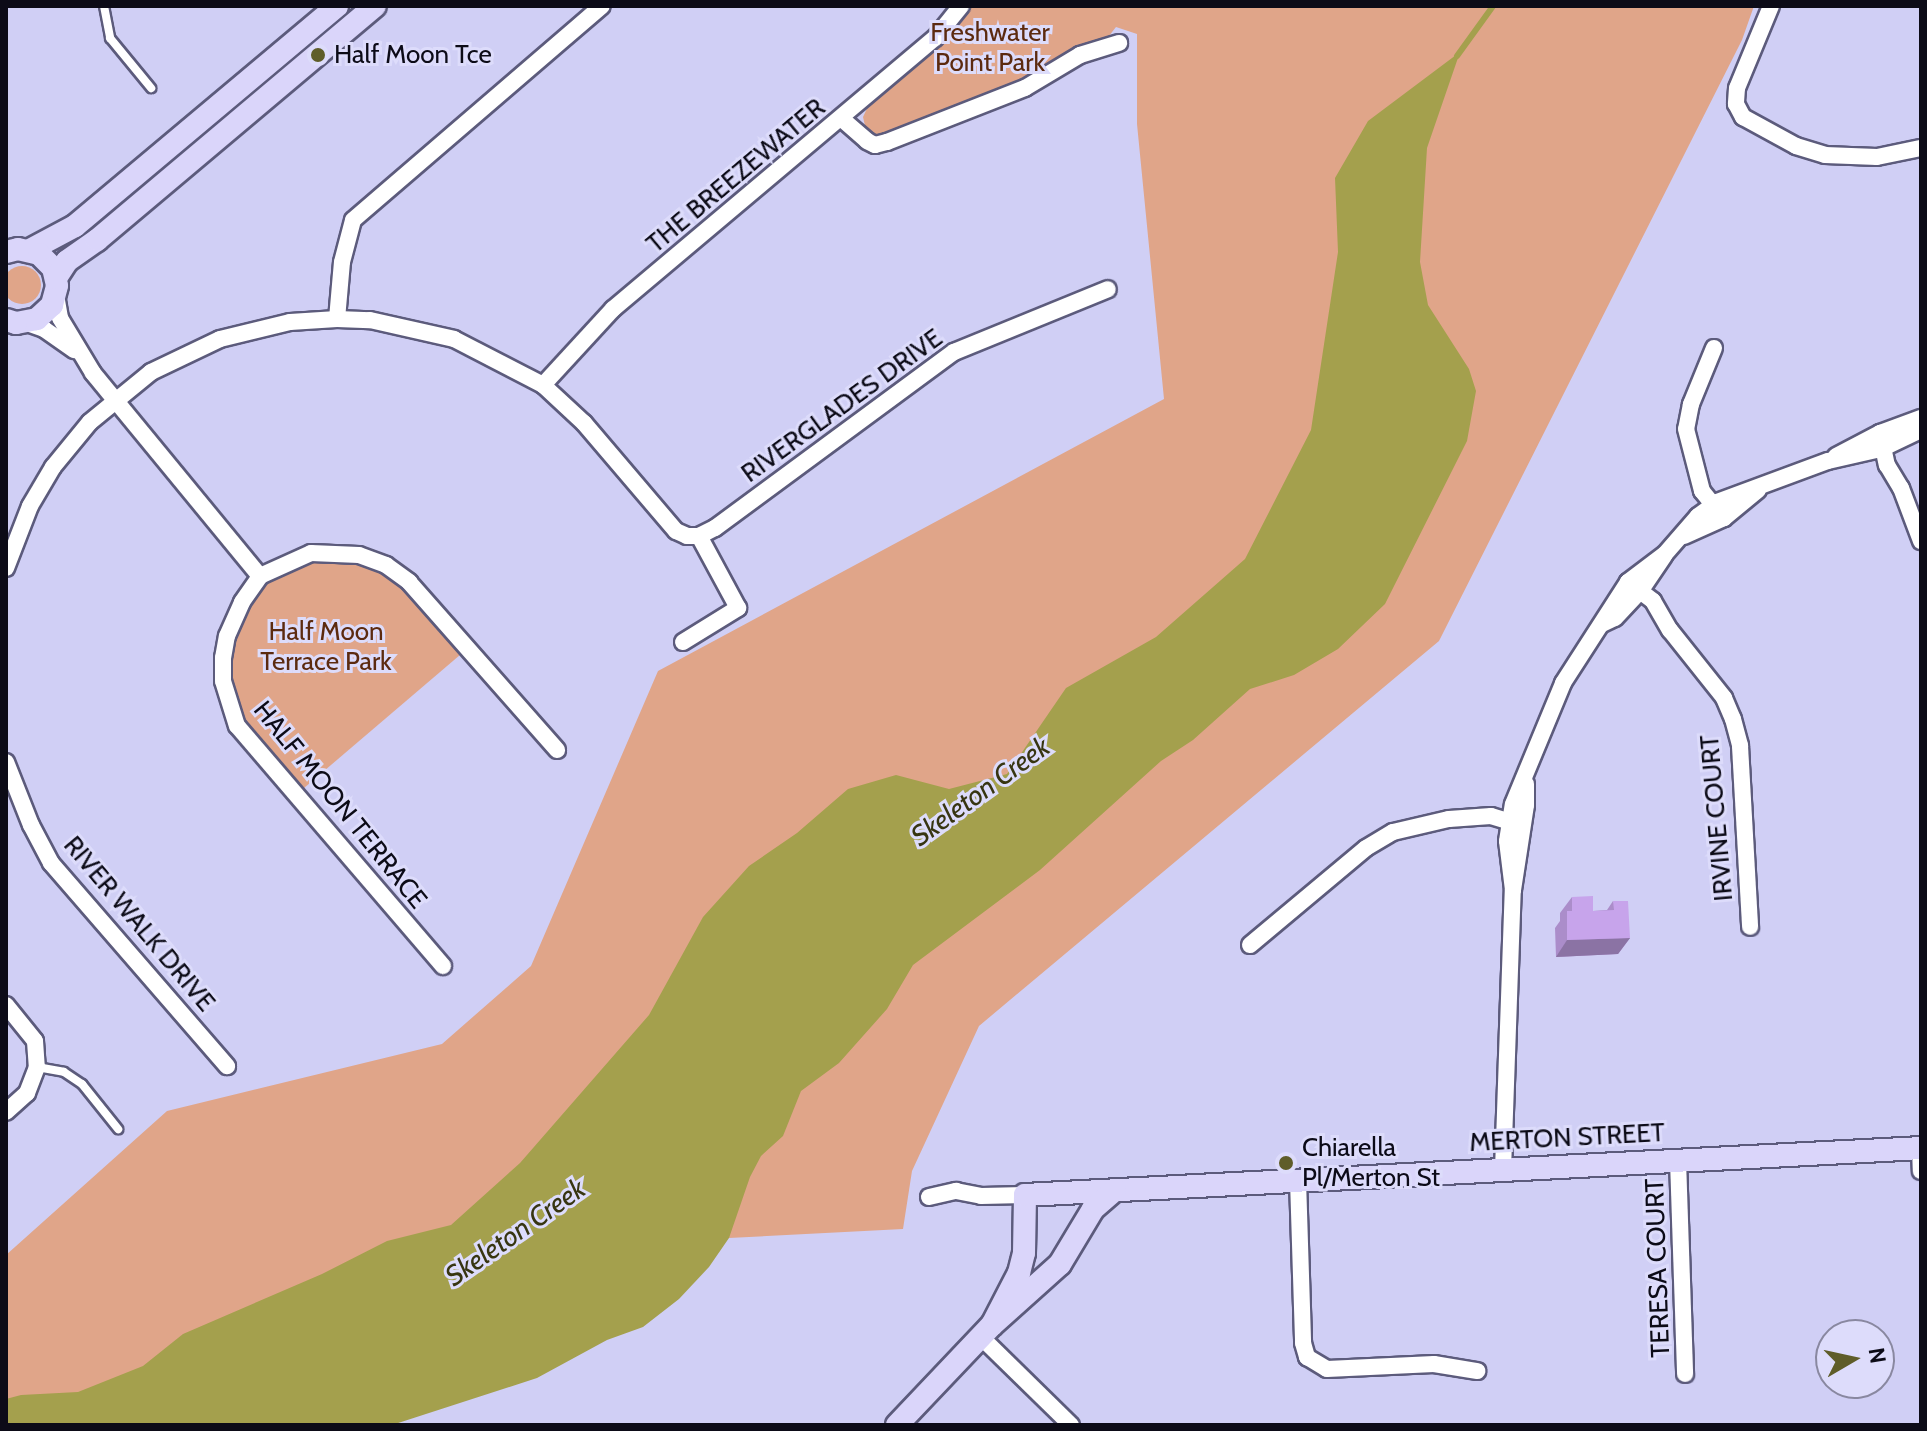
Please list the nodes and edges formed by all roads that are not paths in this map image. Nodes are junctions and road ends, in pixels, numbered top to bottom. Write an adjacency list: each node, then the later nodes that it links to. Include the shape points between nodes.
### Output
1 (104, 6): 8 (lane, via 110,38)
2 (337, 6): 11 (street, via 75,226)
3 (375, 6): 12 (street, via 75,254)
4 (602, 6): 14 (street, via 353,220 342,262)
5 (961, 6): 9 (street, THE BREEZEWATER, via 935,38)
6 (1771, 6): 10 (street, via 1737,88 1736,104 1743,117 1796,146 1825,155 1877,157)
7 (1119, 43): 9 (street, via 1080,55 1025,88 887,142 867,141)
8 (151, 88)
9 (842, 119): 18 (street, THE BREEZEWATER, via 613,309)
10 (1921, 148)
11 (13, 250): 12 (street, via 47,260)
12 (56, 286): 15 (street, via 45,313); 17 (street, via 60,318)
13 (1108, 289): 26 (street, RIVERGLADES DRIVE, via 954,352)
14 (337, 319): 18 (street, via 370,320 454,339); 19 (street, via 290,322 220,339 151,372)
15 (12, 322): 17 (street, via 44,329)
16 (1714, 348): 24 (street, via 1686,421 1697,468)
17 (79, 353): 19 (street)
18 (543, 385): 26 (street, via 584,423 676,531)
19 (116, 402): 29 (street, via 90,422 53,467 25,516); 30 (street)
20 (1921, 418): 22 (street)
21 (1921, 430): 22 (street)
22 (1883, 442): 23 (street); 28 (street)
23 (1760, 489): 24 (street); 25 (street)
24 (1715, 503): 25 (street); 27 (street)
25 (1724, 518): 27 (street)
26 (699, 536): 32 (street, via 738,608)
27 (1682, 537): 31 (street)
28 (1921, 541)
29 (6, 568)
30 (260, 576): 33 (street, via 311,553 359,555 386,565 409,582); 38 (street, HALF MOON TERRACE, via 242,602 223,658 223,681 237,726)
31 (1635, 589): 35 (street, via 1601,624 1563,683); 36 (street, IRVINE COURT, via 1645,610 1670,630 1724,698 1737,733)
32 (683, 642)
33 (557, 750)
34 (6, 762): 40 (street, RIVER WALK DRIVE, via 51,863)
35 (1514, 825): 37 (street, via 1491,816 1420,823 1380,839); 46 (street)
36 (1750, 927)
37 (1250, 945)
38 (443, 966)
39 (6, 1005): 41 (street, via 35,1041)
40 (227, 1066)
41 (37, 1067): 42 (street, via 27,1093); 43 (lane, via 64,1072 82,1084)
42 (6, 1112)
43 (118, 1129)
44 (1920, 1148): 45 (street, MERTON STREET); 47 (street)
45 (1678, 1160): 46 (street, MERTON STREET); 54 (street, TERESA COURT)
46 (1503, 1170): 48 (street, MERTON STREET)
47 (1921, 1171)
48 (1298, 1180): 49 (street, MERTON STREET); 53 (street, via 1307,1357 1327,1369 1434,1364)
49 (1115, 1190): 50 (street, MERTON STREET); 52 (street, via 1093,1209 1060,1264)
50 (1025, 1195): 51 (street, MERTON STREET, via 956,1191); 52 (street, via 1019,1273)
51 (929, 1197)
52 (987, 1331): 55 (street); 56 (street)
53 (1477, 1371)
54 (1685, 1374)
55 (897, 1425)
56 (1071, 1425)

